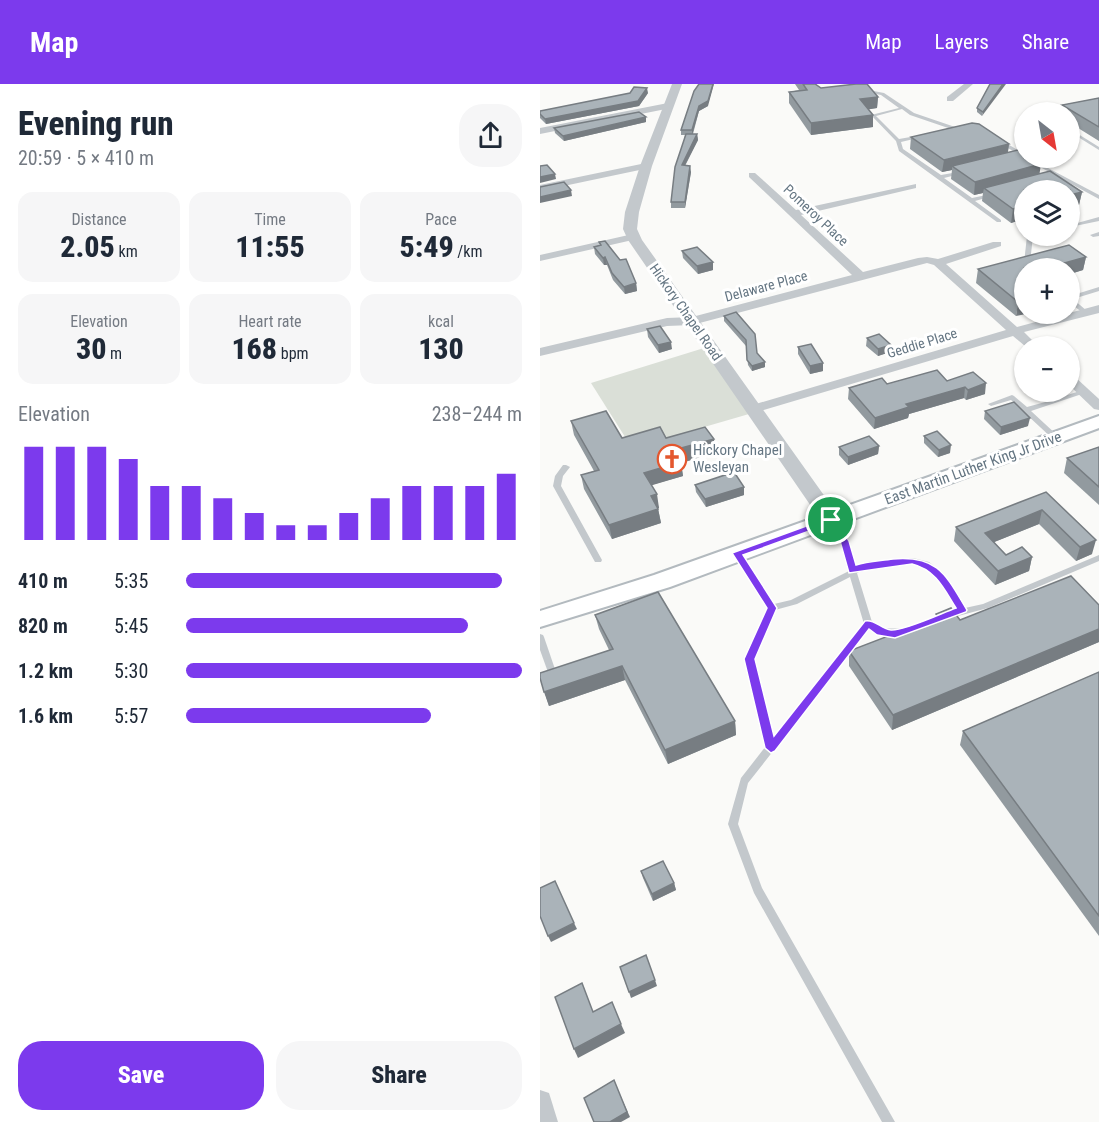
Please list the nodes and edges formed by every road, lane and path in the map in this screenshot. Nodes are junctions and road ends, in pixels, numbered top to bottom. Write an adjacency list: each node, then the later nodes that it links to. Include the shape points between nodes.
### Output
1 (677, 84): 5 (street)
2 (969, 84): 4 (street)
3 (855, 90): 6 (lane, via 874,91)
4 (950, 99)
5 (668, 106): 9 (street); 17 (street)
6 (903, 108): 7 (lane); 14 (lane, via 873,115)
7 (956, 129): 8 (lane); 10 (lane)
8 (965, 130)
9 (540, 131)
10 (944, 131)
11 (933, 134): 14 (lane)
12 (990, 136): 16 (lane)
13 (1080, 137): 15 (lane)
14 (898, 141): 21 (lane, via 901,150)
15 (1099, 149)
16 (1014, 150)
17 (646, 166): 25 (street); 33 (street, via 632,212)
18 (1045, 168): 22 (lane)
19 (972, 169): 21 (lane)
20 (752, 175): 29 (street, Pomeroy Place)
21 (940, 177): 28 (lane)
22 (1061, 177): 23 (lane); 27 (lane)
23 (1049, 180)
24 (912, 186): 29 (street)
25 (540, 188)
26 (1005, 191): 28 (lane)
27 (1099, 197)
28 (971, 200): 31 (lane)
29 (793, 214): 37 (street, Pomeroy Place)
30 (1099, 219): 32 (lane)
31 (999, 221)
32 (1080, 224)
33 (633, 237): 35 (street); 43 (street, Hickory Chapel Road)
34 (997, 244): 36 (street, Delaware Place)
35 (540, 258)
36 (938, 263): 37 (street, Delaware Place, via 918,261); 44 (street)
37 (860, 276): 43 (street, Delaware Place)
38 (1099, 289): 39 (lane)
39 (1080, 296)
40 (1080, 308): 42 (lane)
41 (1099, 309): 42 (street, Geddie Place)
42 (1085, 312): 44 (street, Geddie Place)
43 (692, 321): 46 (street, Delaware Place, via 667,322); 53 (street, Hickory Chapel Road)
44 (1015, 331): 45 (street); 53 (street, Geddie Place)
45 (1021, 336)
46 (540, 352)
47 (1080, 389): 48 (street)
48 (1083, 392): 49 (lane); 52 (street)
49 (1080, 393)
50 (1051, 402): 54 (lane)
51 (991, 404): 54 (lane, via 1012,397)
52 (1099, 406)
53 (754, 409): 58 (street, Hickory Chapel Road)
54 (1026, 410): 56 (lane)
55 (1099, 422): 56 (main road, East Martin Luther King Jr Drive)
56 (1056, 438): 58 (main road, East Martin Luther King Jr Drive)
57 (566, 467): 61 (lane, via 557,486)
58 (831, 520): 59 (main road, East Martin Luther King Jr Drive); 62 (lane, via 844,541)
59 (737, 553): 63 (lane); 65 (main road, East Martin Luther King Jr Drive)
60 (1099, 558): 64 (lane, via 985,606)
61 (598, 560)
62 (853, 570): 63 (lane, via 794,602); 64 (lane, via 912,561 926,564 940,575); 67 (lane)
63 (772, 608): 71 (lane, via 750,659)
64 (962, 610): 66 (lane)
65 (540, 619)
66 (928, 622)
67 (868, 624): 68 (lane, via 895,634); 71 (lane)
68 (917, 626)
69 (540, 637): 70 (lane)
70 (553, 675)
71 (771, 748): 72 (lane, via 744,782 733,824 758,890)
72 (889, 1122)

